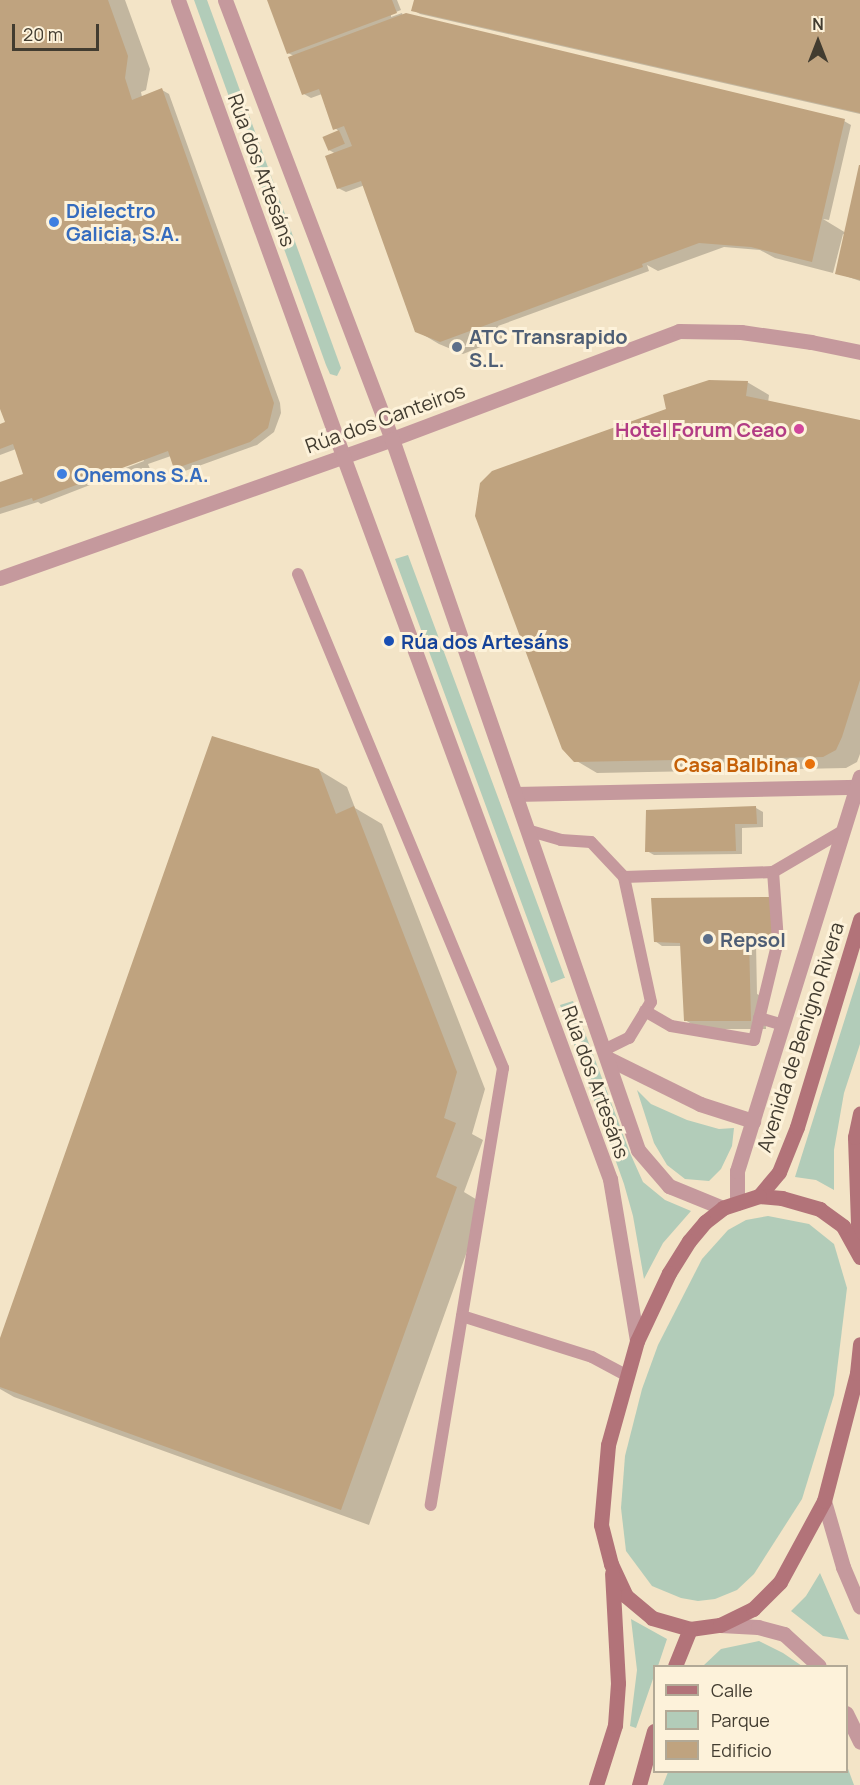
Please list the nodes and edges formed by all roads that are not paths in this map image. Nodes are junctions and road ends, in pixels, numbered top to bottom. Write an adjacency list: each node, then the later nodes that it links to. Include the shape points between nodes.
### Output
1 (178, 0): 5 (street, Rúa dos Artesáns)
2 (225, 0): 4 (street, Rúa dos Artesáns)
3 (860, 352): 4 (street, Rúa dos Canteiros, via 741,332 679,331)
4 (392, 439): 5 (street, Rúa dos Canteiros); 9 (street, Rúa dos Artesáns)
5 (343, 456): 7 (street, Rúa dos Canteiros); 25 (street, Rúa dos Artesáns, via 610,1179)
6 (298, 574): 24 (lane, via 503,1068)
7 (0, 578)
8 (859, 784): 9 (street); 11 (street, Avenida de Benigno Rivera)
9 (515, 794): 10 (street, Rúa dos Artesáns)
10 (527, 830): 13 (lane, via 561,840 591,842); 18 (street, Rúa dos Artesáns)
11 (843, 831): 12 (lane); 17 (street, Avenida de Benigno Rivera)
12 (773, 872): 13 (lane); 16 (lane, via 778,941)
13 (624, 877): 15 (lane, via 651,1002)
14 (860, 919): 21 (main road, Avenida de Benigno Rivera, via 797,1127 779,1172)
15 (645, 1011): 16 (lane, via 671,1026 754,1040); 18 (lane, via 629,1038)
16 (759, 1017): 17 (lane)
17 (783, 1025): 20 (street, Avenida de Benigno Rivera)
18 (605, 1054): 20 (street, via 700,1104); 22 (street, Rúa dos Artesáns, via 638,1149 669,1186)
19 (860, 1114): 23 (main road, via 855,1137)
20 (753, 1121): 22 (street, Avenida de Benigno Rivera)
21 (759, 1196): 22 (main road); 23 (main road, via 820,1209 843,1226)
22 (730, 1205): 25 (main road, via 705,1222 688,1241)
23 (860, 1254)
24 (462, 1316): 27 (lane, via 592,1357); 29 (lane)
25 (637, 1341): 27 (main road)
26 (860, 1344): 28 (main road, via 857,1373)
27 (626, 1376): 30 (main road, via 608,1445 601,1525)
28 (824, 1501): 31 (street, via 843,1567); 32 (main road, via 780,1582 753,1609)
29 (431, 1505)
30 (611, 1564): 33 (main road, via 626,1596 652,1618); 39 (main road, via 618,1683 615,1725)
31 (860, 1607)
32 (720, 1625): 33 (main road); 35 (street, via 758,1627 784,1634)
33 (690, 1629): 34 (main road)
34 (675, 1665)
35 (818, 1665)
36 (848, 1717): 38 (street)
37 (653, 1735): 40 (main road)
38 (860, 1742)
39 (597, 1785)
40 (639, 1785)

